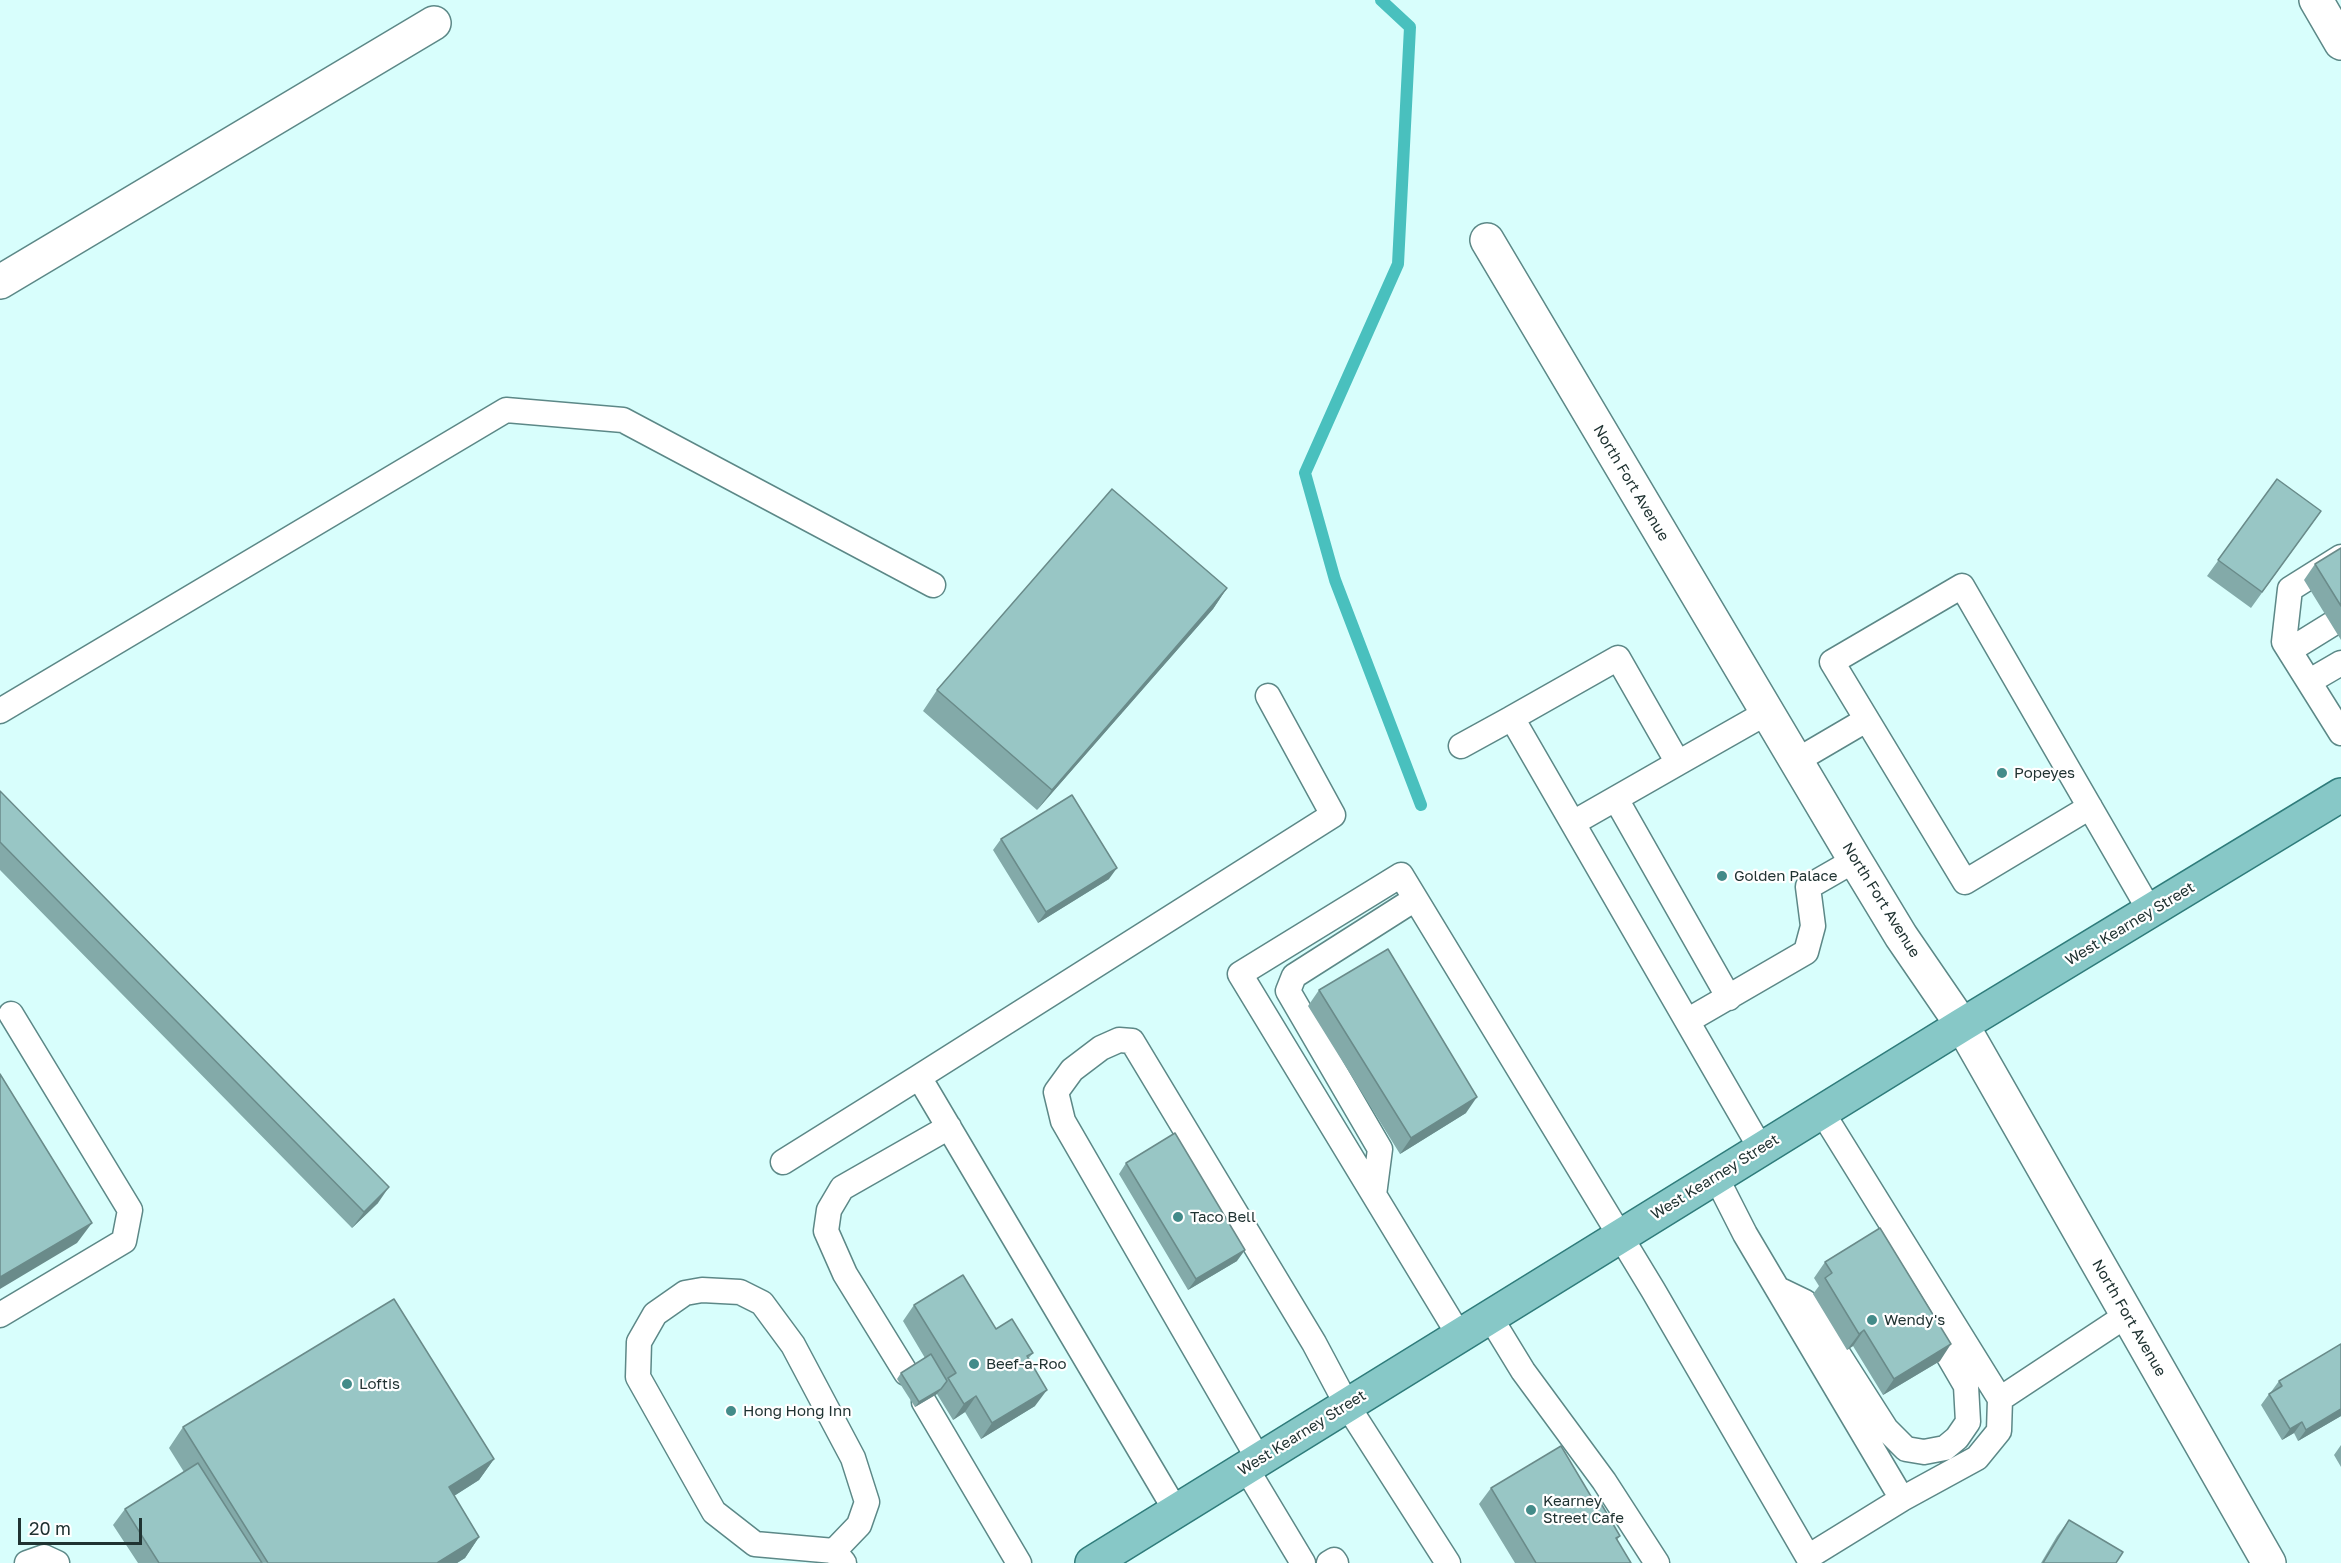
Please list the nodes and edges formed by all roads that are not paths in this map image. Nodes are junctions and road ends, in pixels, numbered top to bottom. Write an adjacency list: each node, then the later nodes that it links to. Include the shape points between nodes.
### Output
1 (2316, 0): 3 (street)
2 (434, 23): 5 (street)
3 (2341, 43)
4 (1487, 240): 14 (street, North Fort Avenue)
5 (0, 282)
6 (2341, 557): 9 (lane, via 2290,589 2284,642)
7 (933, 585): 13 (lane, via 623,420 506,410)
8 (2332, 624): 9 (lane)
9 (2290, 650): 11 (lane)
10 (2341, 663): 11 (lane)
11 (2310, 681): 17 (lane)
12 (1268, 696): 32 (lane, via 1333,815)
13 (0, 711)
14 (1766, 713): 19 (street, North Fort Avenue); 20 (lane)
15 (1512, 718): 18 (lane); 20 (lane, via 1618,658); 24 (lane)
16 (1866, 720): 19 (lane); 23 (lane, via 1965,882); 23 (lane, via 1832,662 1962,586)
17 (2341, 734)
18 (1461, 746)
19 (1796, 761): 25 (street, North Fort Avenue)
20 (1678, 763): 22 (lane)
21 (2341, 795): 27 (main road, West Kearney Street)
22 (1616, 799): 24 (lane); 28 (lane)
23 (2090, 807): 27 (lane)
24 (1573, 823): 30 (lane)
25 (1855, 860): 28 (lane, via 1808,887 1813,926 1806,952); 31 (street, North Fort Avenue)
26 (1415, 899): 38 (lane, via 1294,976 1288,991 1380,1149); 38 (lane, via 1401,875 1240,974); 39 (lane)
27 (2150, 911): 31 (main road, West Kearney Street)
28 (1729, 998): 30 (lane)
29 (11, 1014): 43 (lane, via 130,1210 124,1240)
30 (1687, 1021): 35 (lane)
31 (1962, 1025): 33 (main road, West Kearney Street); 42 (street, North Fort Avenue)
32 (920, 1077): 34 (lane); 36 (lane)
33 (1822, 1112): 35 (main road, West Kearney Street); 40 (lane)
34 (949, 1127): 46 (lane, via 842,1188 829,1210 826,1231 846,1274); 53 (lane)
35 (1761, 1149): 37 (main road, West Kearney Street)
36 (783, 1162)
37 (1716, 1177): 39 (main road, West Kearney Street); 41 (lane)
38 (1374, 1195): 45 (lane)
39 (1621, 1236): 44 (main road, West Kearney Street); 52 (lane, via 1808,1557)
40 (1900, 1238): 41 (lane, via 1906,1281 1966,1386 1968,1422 1958,1438 1945,1448 1924,1452 1906,1449 1886,1429 1805,1302); 47 (lane)
41 (1778, 1289): 52 (lane)
42 (2127, 1315): 47 (lane); 65 (street, North Fort Avenue)
43 (0, 1316)
44 (1490, 1317): 45 (main road, West Kearney Street); 50 (lane, via 1523,1371)
45 (1460, 1335): 49 (main road, West Kearney Street)
46 (906, 1373)
47 (2000, 1399): 52 (lane, via 1999,1431 1977,1458)
48 (924, 1402): 58 (lane)
49 (1347, 1405): 51 (main road, West Kearney Street); 51 (lane, via 1314,1343 1132,1041 1119,1040 1101,1048 1072,1070 1056,1092 1063,1121); 63 (lane)
50 (1568, 1432): 54 (lane, via 1566,1454); 64 (lane)
51 (1252, 1464): 53 (main road, West Kearney Street); 60 (lane)
52 (1902, 1499)
53 (1176, 1511): 59 (main road, West Kearney Street)
54 (1606, 1526)
55 (839, 1557): 55 (lane, via 755,1544 714,1512 638,1377 639,1342 655,1314 685,1293 740,1292 762,1303 793,1345 853,1458 867,1502 860,1525)
56 (27, 1563): 57 (lane, via 44,1557)
57 (57, 1563)
58 (1019, 1563)
59 (1092, 1563)
60 (1303, 1563)
61 (1329, 1563): 62 (lane)
62 (1336, 1563)
63 (1448, 1563)
64 (1657, 1563)
65 (2269, 1563)

